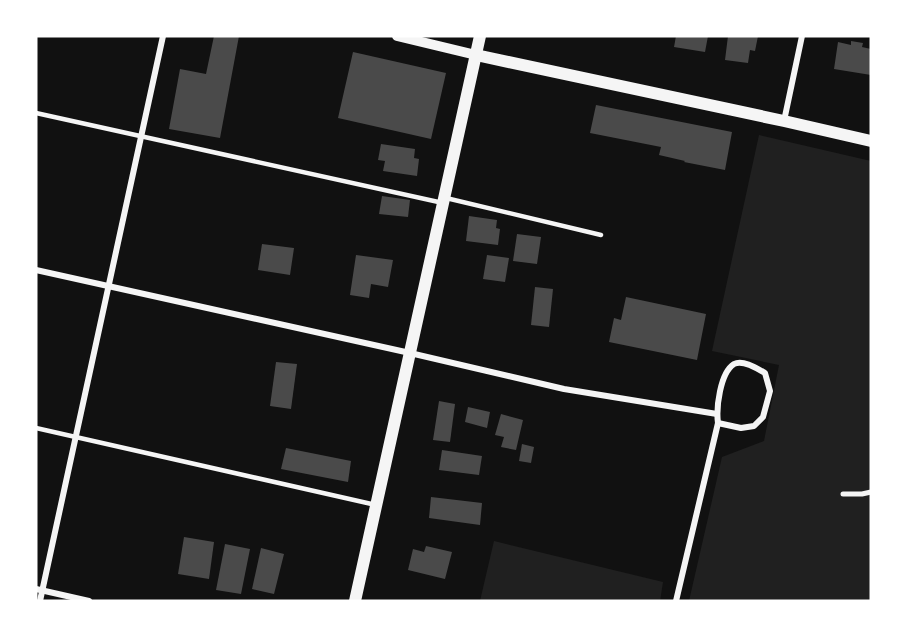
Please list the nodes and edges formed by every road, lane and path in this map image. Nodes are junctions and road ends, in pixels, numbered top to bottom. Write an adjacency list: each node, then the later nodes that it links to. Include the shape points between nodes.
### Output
1 (163, 36): 8 (street)
2 (397, 36): 5 (street)
3 (480, 36): 5 (main road)
4 (802, 36): 7 (street)
5 (476, 55): 7 (main road); 10 (main road)
6 (36, 113): 8 (lane)
7 (784, 121): 9 (main road)
8 (141, 135): 10 (lane); 13 (street)
9 (871, 141)
10 (443, 201): 11 (lane); 14 (main road)
11 (601, 235)
12 (36, 270): 13 (street)
13 (108, 287): 14 (street); 18 (street)
14 (410, 353): 15 (street, via 564,389); 21 (main road)
15 (717, 414): 16 (street); 16 (street, via 723,378 733,364 753,365 765,373 770,391 764,417 754,426 741,428)
16 (718, 423): 26 (street)
17 (36, 429): 18 (lane)
18 (75, 437): 21 (lane); 22 (street)
19 (871, 492): 20 (street)
20 (843, 494)
21 (377, 505): 25 (main road)
22 (39, 590): 23 (street); 24 (street)
23 (40, 601)
24 (89, 601)
25 (355, 601)
26 (676, 601)

